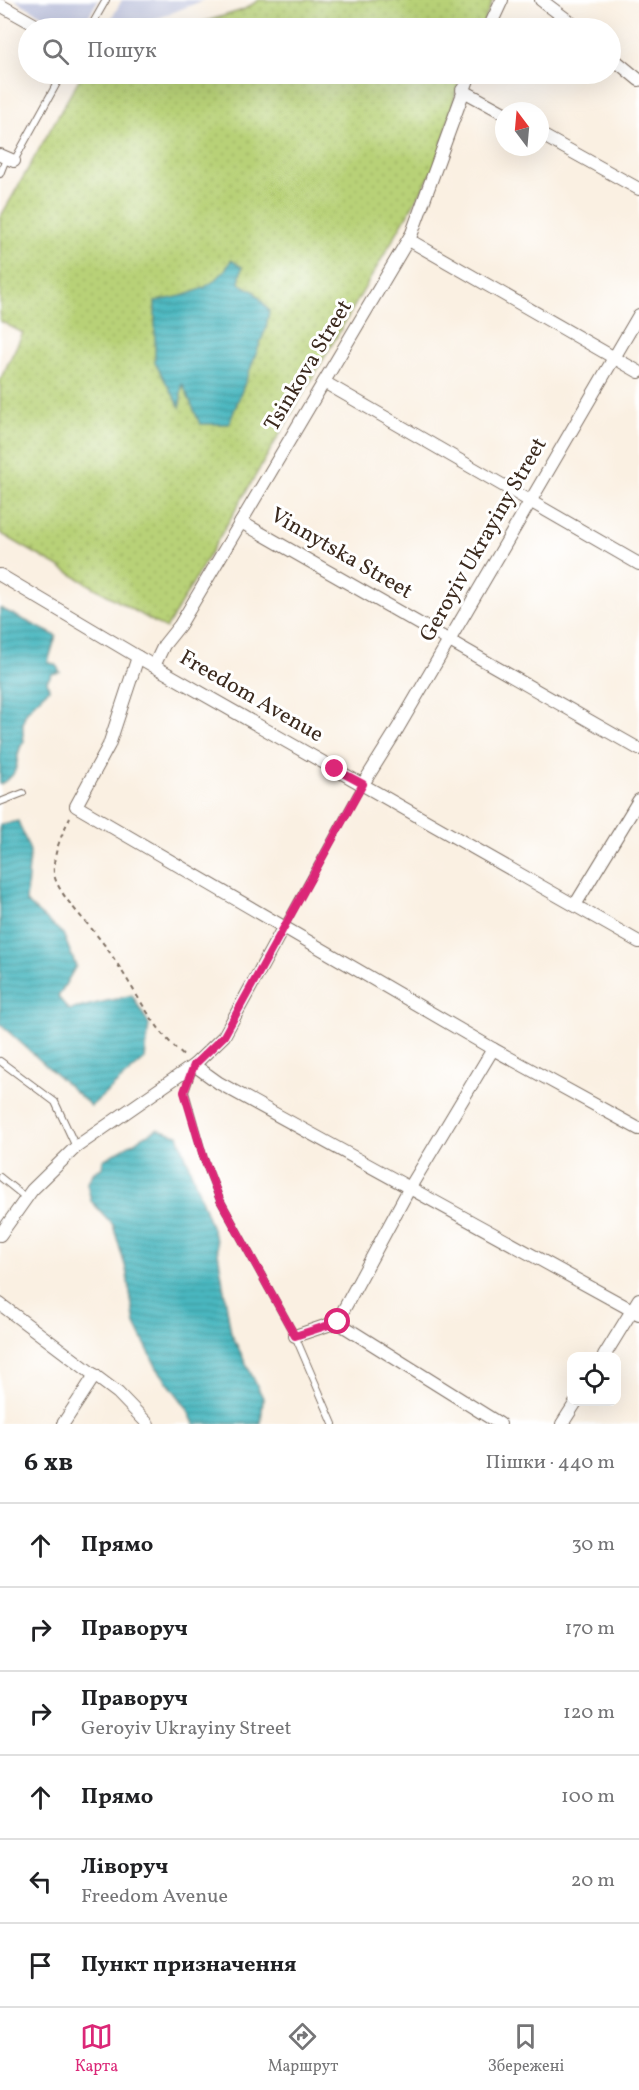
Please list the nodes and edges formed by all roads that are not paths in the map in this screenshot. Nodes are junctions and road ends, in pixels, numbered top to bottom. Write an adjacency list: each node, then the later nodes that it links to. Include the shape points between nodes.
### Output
1 (106, 0): 6 (lane)
2 (502, 0): 7 (street)
3 (541, 0): 8 (street)
4 (0, 5): 5 (street)
5 (23, 18)
6 (96, 18)
7 (494, 18)
8 (565, 18)
9 (621, 65): 10 (street)
10 (639, 80)
11 (55, 84): 16 (lane)
12 (465, 84): 13 (street, Tsinkova Street)
13 (462, 90): 14 (street); 19 (street, Tsinkova Street)
14 (495, 109)
15 (549, 139): 18 (street)
16 (7, 158): 17 (lane)
17 (0, 174)
18 (639, 189)
19 (409, 240): 21 (street); 23 (street, Tsinkova Street)
20 (639, 315): 21 (street, Geroyiv Ukrayiny Street)
21 (614, 358): 22 (street); 24 (street, Geroyiv Ukrayiny Street)
22 (639, 372)
23 (324, 382): 24 (street); 25 (street, Tsinkova Street)
24 (531, 502): 26 (street); 28 (street, Geroyiv Ukrayiny Street)
25 (241, 522): 28 (street, Vinnytska Street); 30 (street, Tsinkova Street)
26 (639, 564)
27 (0, 574): 29 (street, Freedom Avenue)
28 (450, 640): 31 (street, Vinnytska Street); 32 (street, Geroyiv Ukrayiny Street)
29 (138, 657): 30 (street, Freedom Avenue); 37 (street, via 109,745 76,806)
30 (154, 666): 32 (street, Freedom Avenue)
31 (639, 749)
32 (363, 784): 36 (street, Freedom Avenue); 37 (lane)
33 (23, 792): 35 (lane)
34 (639, 800): 36 (street)
35 (0, 802)
36 (575, 905): 38 (street, Freedom Avenue)
37 (283, 928): 39 (street); 41 (street, via 224,1036)
38 (639, 942)
39 (493, 1049): 42 (street); 45 (street)
40 (0, 1061): 43 (lane, via 54,1102)
41 (194, 1065): 43 (street); 45 (street, via 219,1083); 52 (lane, via 184,1092 204,1159 220,1200)
42 (639, 1129)
43 (76, 1148): 46 (street)
44 (0, 1177): 46 (lane)
45 (410, 1189): 50 (street); 51 (street)
46 (27, 1198): 47 (street)
47 (0, 1235)
48 (639, 1299): 50 (street)
49 (0, 1305): 54 (street)
50 (635, 1312): 53 (street)
51 (338, 1322): 52 (street); 59 (street)
52 (295, 1336): 58 (lane)
53 (607, 1352)
54 (95, 1375): 56 (street); 57 (street)
55 (573, 1406): 60 (street)
56 (63, 1424)
57 (148, 1424)
58 (333, 1424)
59 (500, 1424)
60 (562, 1424)

